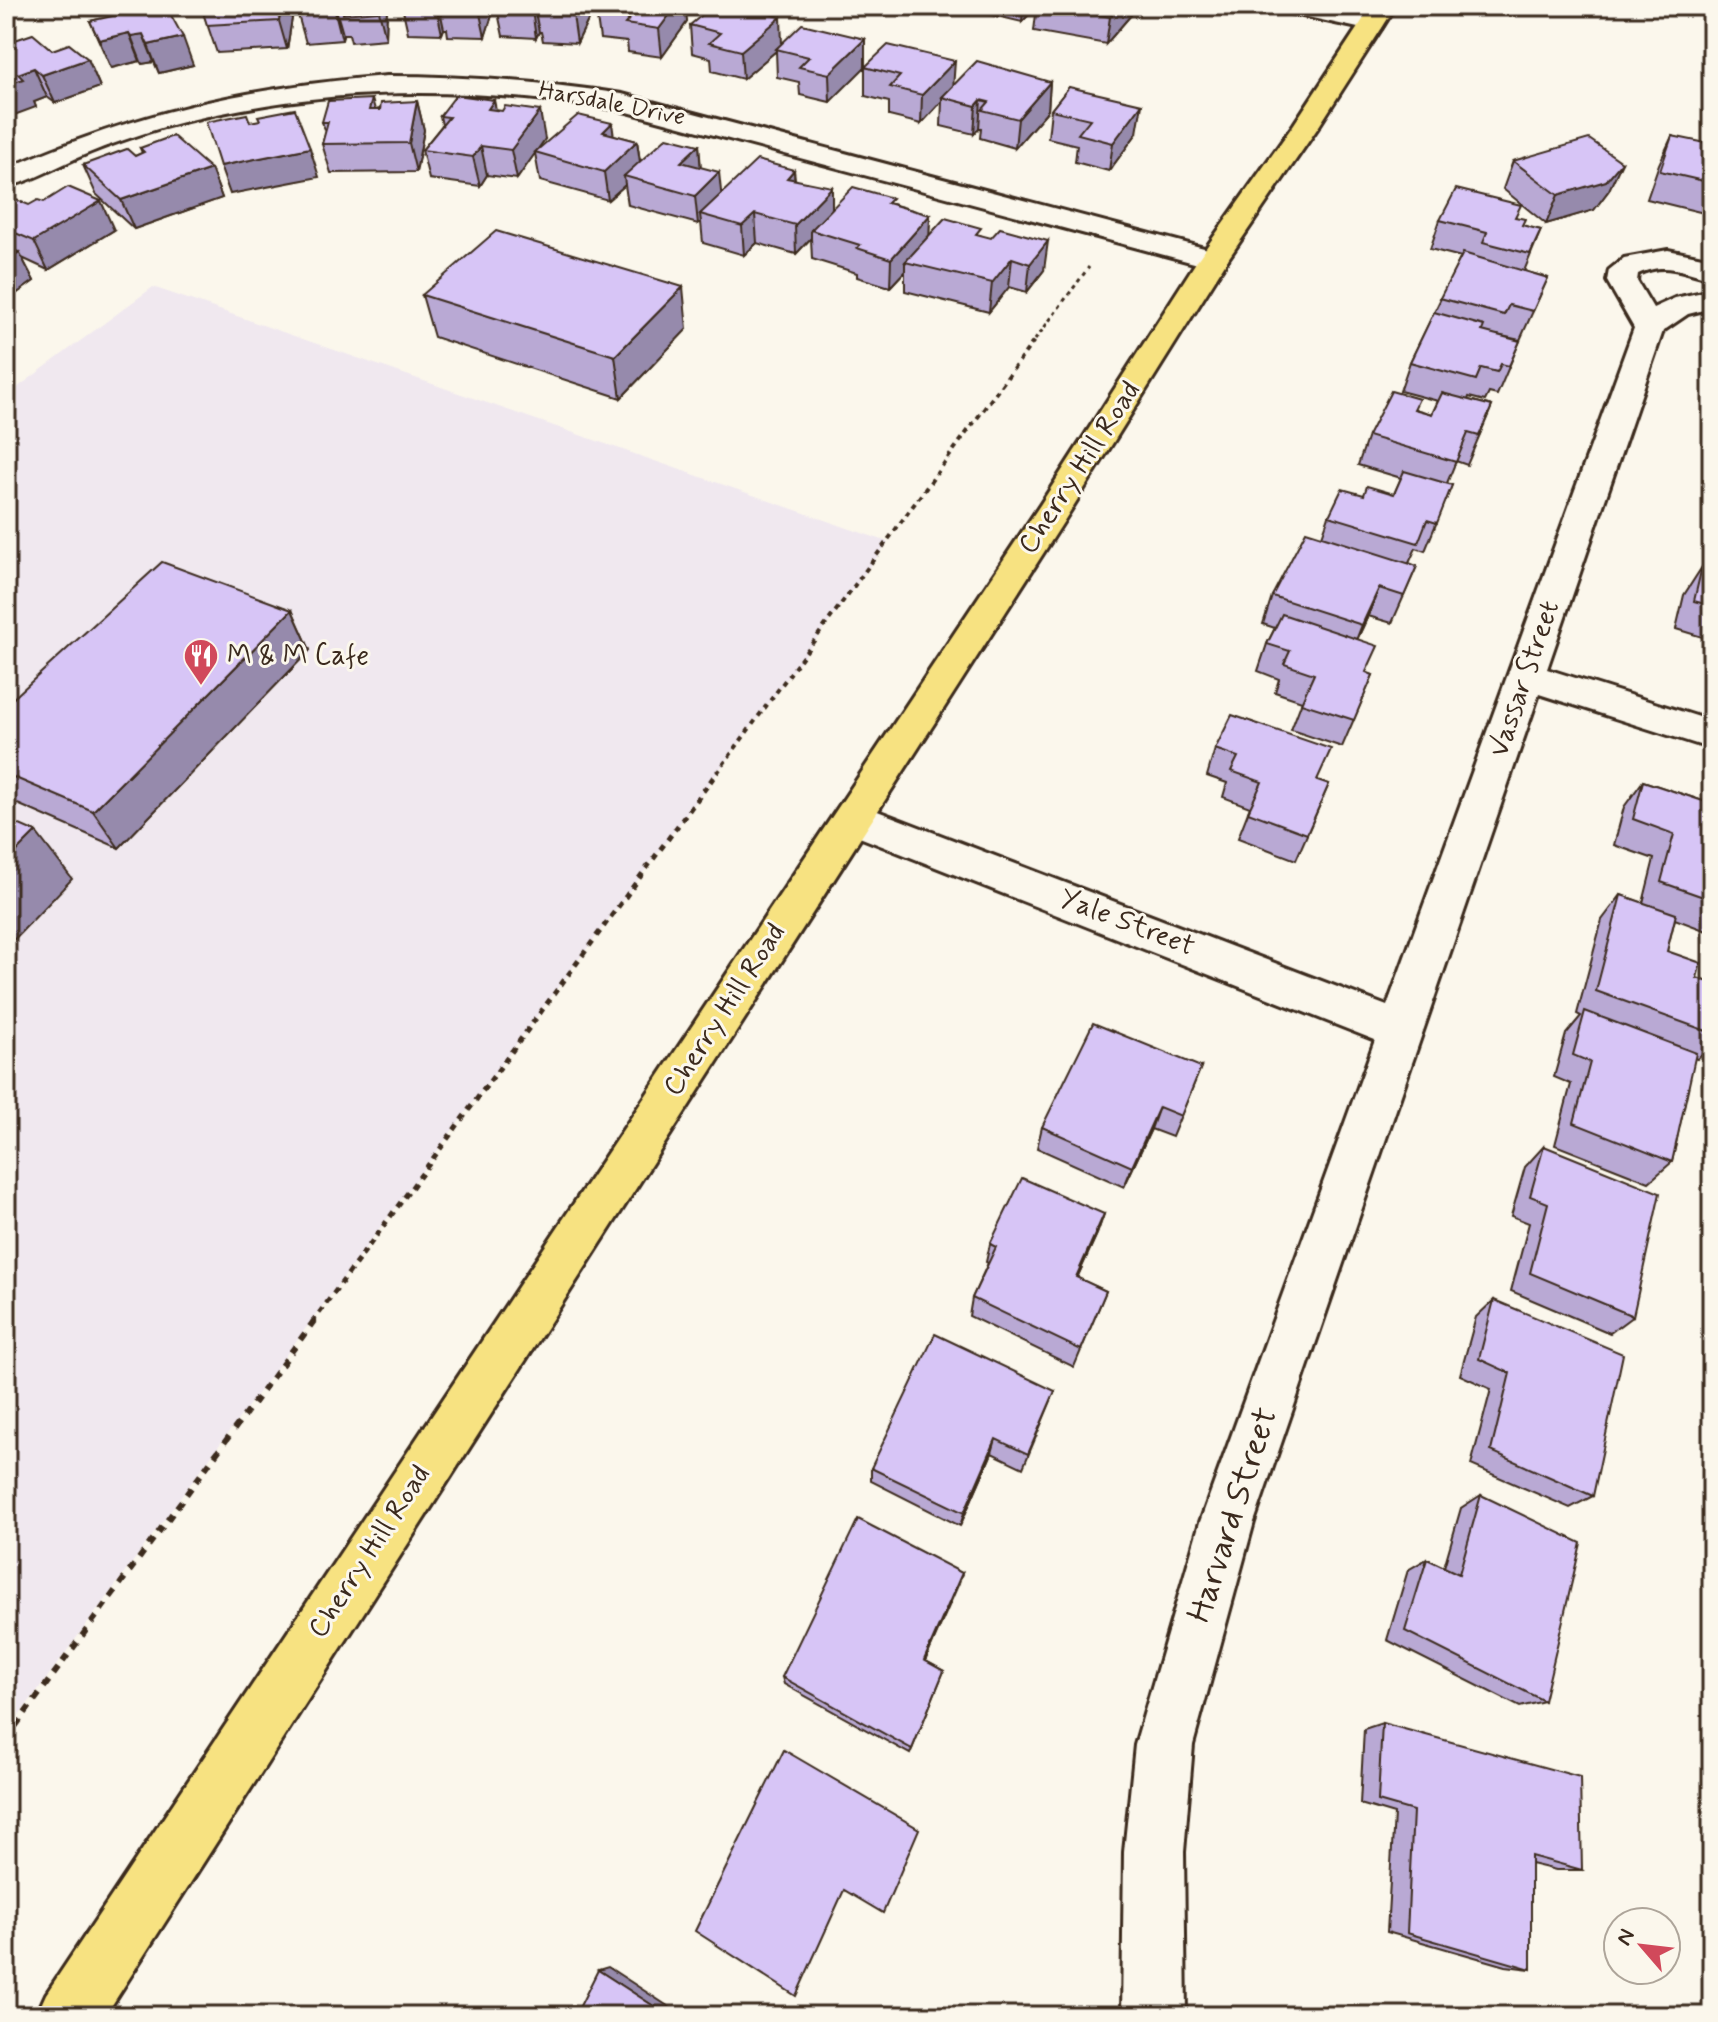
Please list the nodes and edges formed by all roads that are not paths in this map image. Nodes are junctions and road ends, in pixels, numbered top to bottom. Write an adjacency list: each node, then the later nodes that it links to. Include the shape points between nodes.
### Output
1 (1289, 6): 2 (street)
2 (1378, 15): 4 (main road, Cherry Hill Road)
3 (6, 179): 4 (street, Harsdale Drive, via 96,141 243,102 361,86 491,84 622,102)
4 (1213, 259): 9 (main road, Cherry Hill Road)
5 (1710, 289): 6 (street, via 1659,316); 6 (street, via 1695,262 1652,257 1624,270 1622,281)
6 (1649, 328): 7 (street, Vassar Street)
7 (1526, 676): 8 (street); 10 (street, Vassar Street)
8 (1712, 735)
9 (853, 818): 10 (street, Yale Street); 11 (main road, Cherry Hill Road)
10 (1401, 1031): 12 (street, Harvard Street, via 1227,1522 1164,1745 1154,1852)
11 (68, 2016)
12 (1154, 2016)

